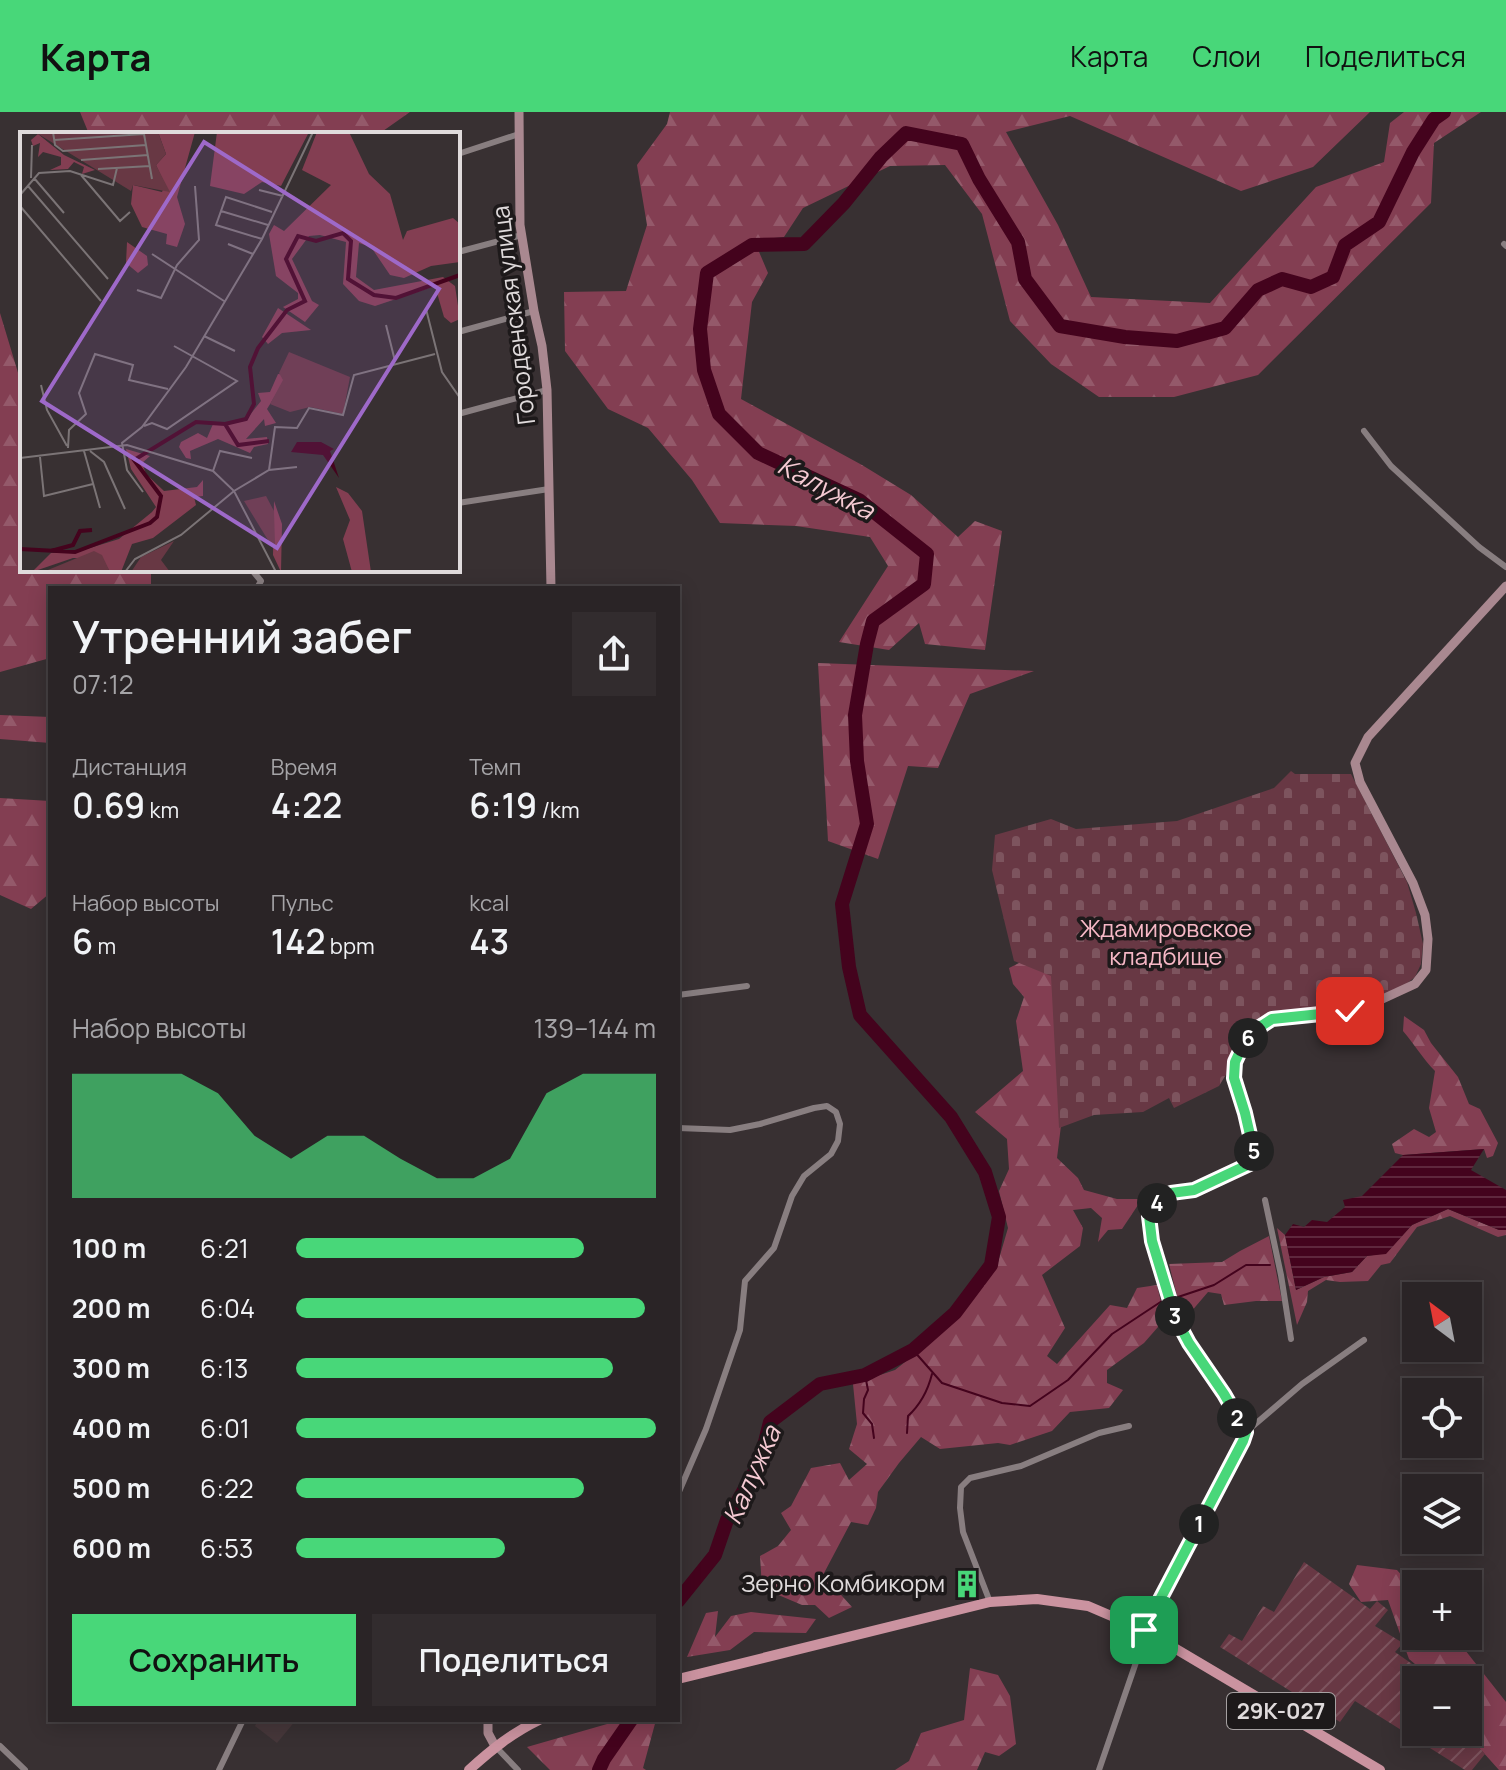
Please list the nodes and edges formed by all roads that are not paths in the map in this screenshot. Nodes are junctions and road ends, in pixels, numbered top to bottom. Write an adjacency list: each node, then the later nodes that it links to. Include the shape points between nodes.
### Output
1 (519, 112): 2 (street, Городенская улица)
2 (519, 134): 3 (street); 4 (street, Городенская улица)
3 (460, 153)
4 (522, 235): 5 (street); 6 (street, Городенская улица)
5 (460, 251)
6 (534, 311): 7 (street); 8 (street, Городенская улица)
7 (460, 331)
8 (547, 390): 9 (street); 11 (street, Городенская улица)
9 (460, 413)
10 (1364, 431): 13 (street, via 1391,466)
11 (549, 489): 12 (street); 14 (street, Городенская улица)
12 (460, 503)
13 (1506, 567)
14 (551, 586)
15 (1506, 586): 23 (street, via 1368,737 1355,763 1425,915 1426,970 1415,984 1376,1002 1350,1011 1272,1019 1252,1032 1235,1062 1234,1078 1256,1161 1194,1190 1171,1193 1149,1216 1175,1317)
16 (747, 986): 17 (street)
17 (680, 995)
18 (680, 1128): 24 (street, via 730,1130 827,1106 840,1124 831,1154 804,1176 774,1248 745,1281 740,1330)
19 (1265, 1200): 20 (street)
20 (1291, 1339)
21 (1364, 1340): 23 (street)
22 (1129, 1426): 25 (street, via 1021,1466 970,1478 961,1487 963,1532)
23 (1246, 1432): 26 (street)
24 (680, 1489)
25 (990, 1602): 26 (main road, via 1037,1599 1088,1606); 27 (main road)
26 (1144, 1630): 37 (street); 38 (main road, 29К-027)
27 (680, 1679)
28 (242, 1722): 34 (street)
29 (488, 1722): 32 (street)
30 (535, 1722): 32 (main road)
31 (0, 1746): 33 (street)
32 (495, 1746): 35 (main road); 36 (street)
33 (25, 1770)
34 (219, 1770)
35 (469, 1770)
36 (518, 1770)
37 (1099, 1770)
38 (1380, 1770)

